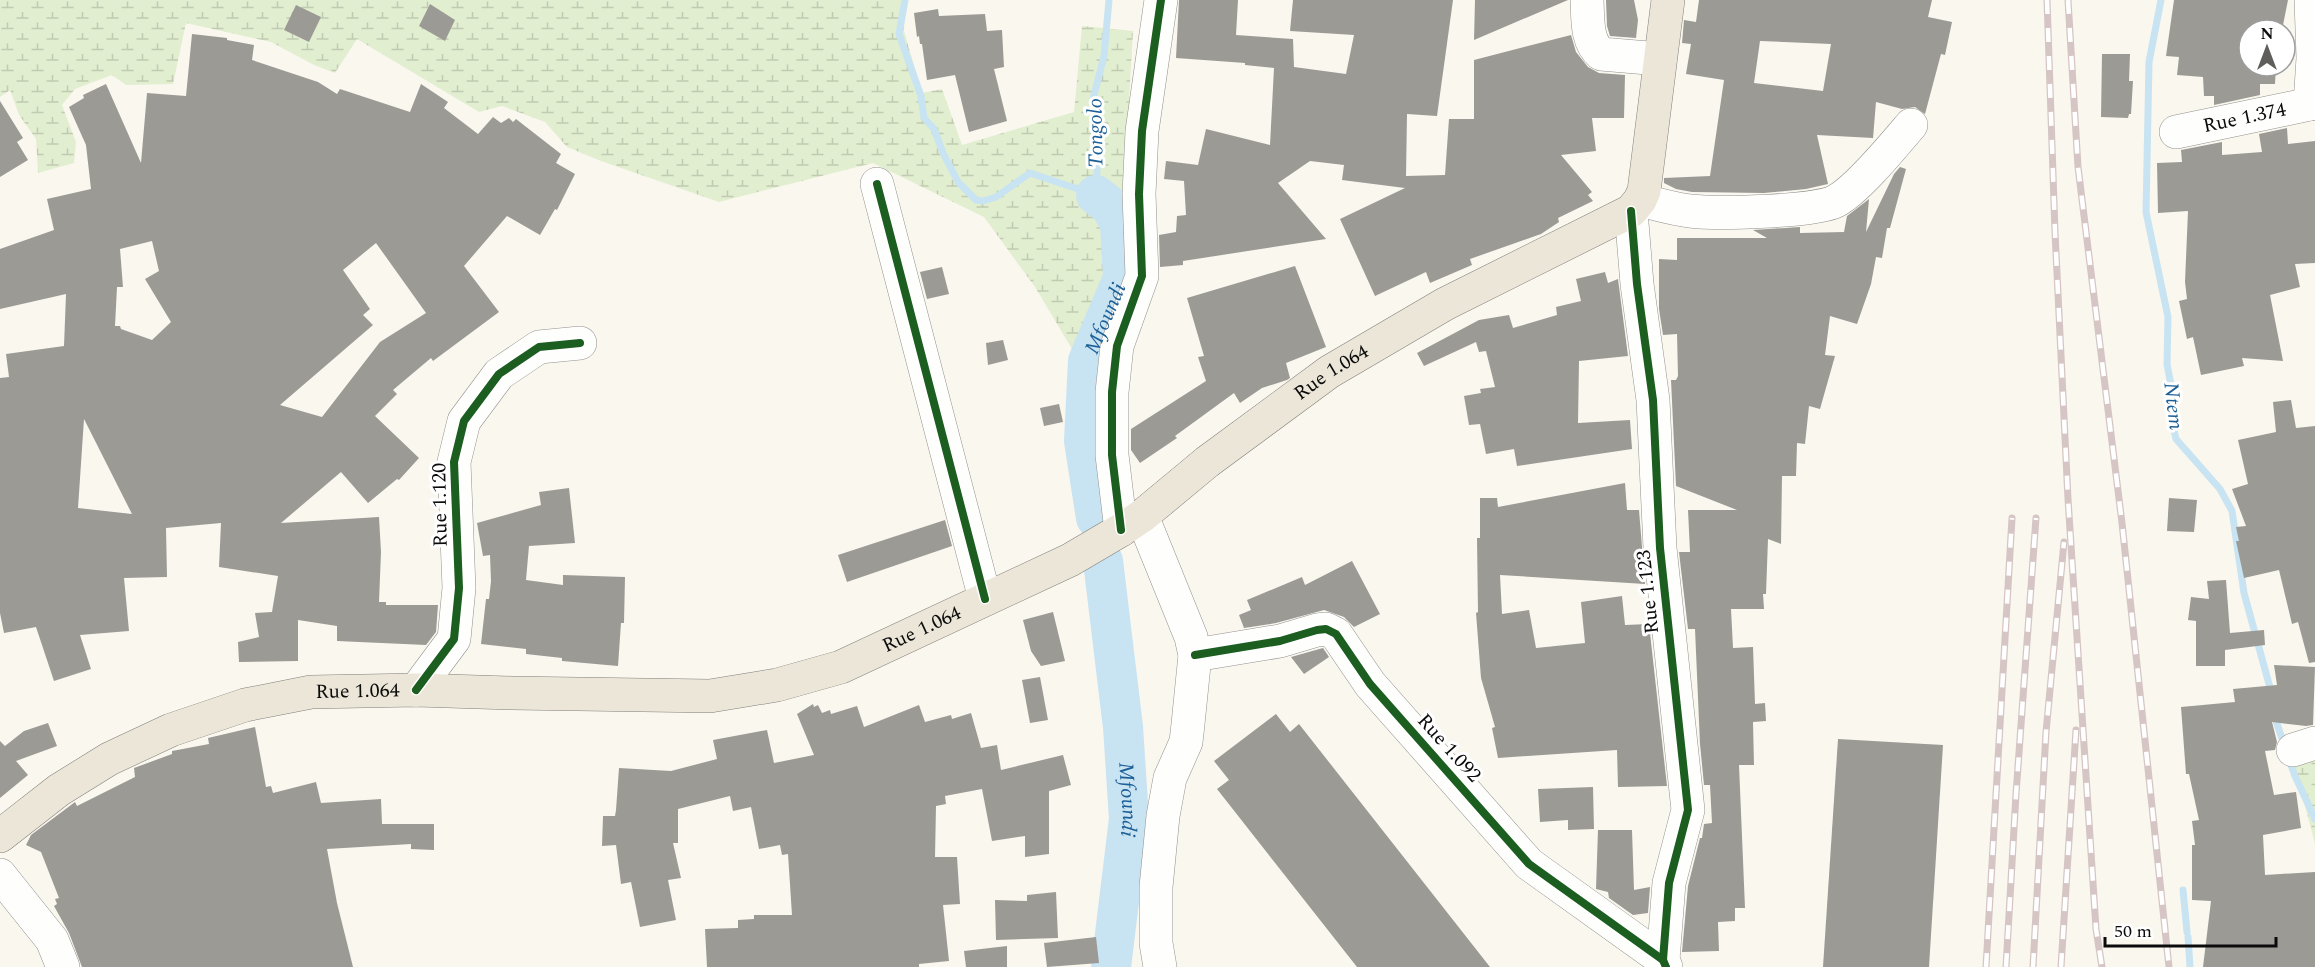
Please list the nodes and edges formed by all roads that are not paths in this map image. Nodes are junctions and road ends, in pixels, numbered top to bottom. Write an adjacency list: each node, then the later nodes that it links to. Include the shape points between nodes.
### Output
1 (1161, 0): 12 (street, via 1142,131 1142,276 1117,346 1112,392 1112,455)
2 (1587, 0): 5 (street, via 1590,38 1601,54)
3 (1668, 0): 5 (main road)
4 (2311, 0): 6 (street)
5 (1660, 59): 10 (main road, via 1649,160)
6 (2313, 104): 8 (street, Rue 1.374)
7 (1911, 125): 10 (street, via 1856,184 1838,200 1821,207 1702,212)
8 (2176, 132)
9 (877, 184): 13 (street)
10 (1635, 205): 12 (main road, Rue 1.064, via 1445,304 1329,372); 18 (street, Rue 1.123, via 1637,284 1653,400 1660,548 1688,810 1669,883)
11 (580, 343): 15 (street, Rue 1.120, via 538,347 499,374 464,421 454,462 459,588 454,639)
12 (1132, 523): 13 (main road, Rue 1.064, via 1070,560); 14 (street, via 1191,637)
13 (985, 599): 15 (main road, Rue 1.064, via 840,667 777,685 710,696)
14 (1195, 655): 18 (street, Rue 1.092, via 1280,641 1317,630 1336,634 1370,684 1529,864); 20 (street, via 1186,741 1170,778 1163,816 1156,888)
15 (416, 690): 16 (main road, Rue 1.064, via 311,692 245,705 171,730 109,759 59,790)
16 (0, 836)
17 (0, 875): 19 (street, via 52,940)
18 (1665, 964)
19 (63, 967)
20 (1160, 967)

